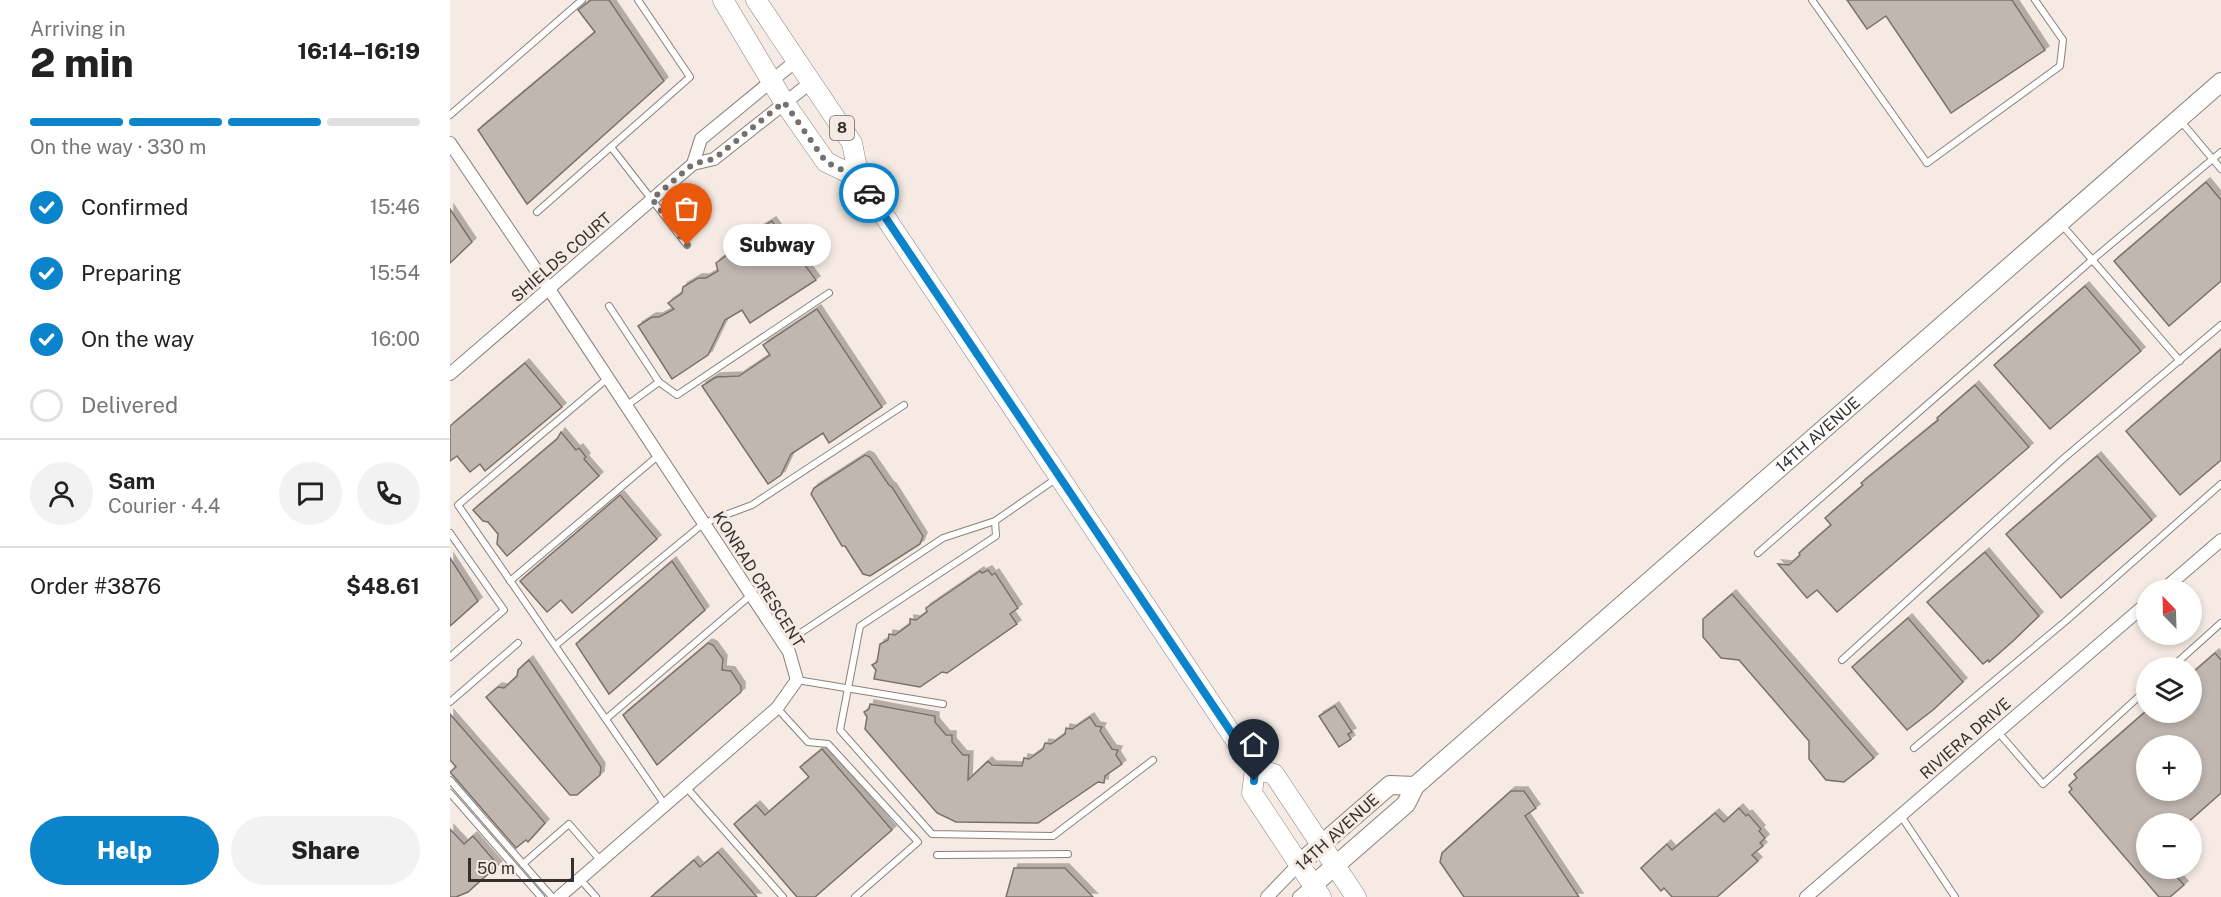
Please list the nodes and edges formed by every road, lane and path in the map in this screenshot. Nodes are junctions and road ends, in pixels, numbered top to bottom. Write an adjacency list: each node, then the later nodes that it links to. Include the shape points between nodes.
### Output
1 (582, 0): 12 (lane)
2 (638, 0): 15 (lane, via 690,77)
3 (723, 0): 8 (main road, 8)
4 (756, 0): 7 (main road, 8)
5 (1812, 0): 6 (lane, via 1926,163 2060,66 2063,40)
6 (2035, 0)
7 (797, 60): 8 (street, SHIELDS COURT); 10 (main road, 8)
8 (771, 80): 11 (main road, 8); 18 (street, SHIELDS COURT, via 701,139)
9 (2221, 82): 13 (main road, 14TH AVENUE)
10 (810, 83): 11 (street, SHIELDS COURT); 20 (main road, 8, via 852,143)
11 (784, 102): 18 (street, SHIELDS COURT, via 714,159); 20 (main road, 8, via 826,162)
12 (450, 115)
13 (2179, 119): 17 (lane); 23 (main road, 14TH AVENUE)
14 (450, 143): 26 (street, KONRAD CRESCENT)
15 (611, 147): 21 (lane); 22 (lane)
16 (2221, 152): 17 (lane)
17 (2212, 159): 19 (lane); 25 (lane)
18 (693, 164): 21 (street, SHIELDS COURT)
19 (2221, 170)
20 (859, 178): 37 (main road, 8)
21 (652, 199): 24 (lane); 26 (street, SHIELDS COURT)
22 (537, 212)
23 (2060, 223): 25 (lane); 67 (main road, 14TH AVENUE)
24 (687, 245)
25 (2092, 260): 30 (lane); 43 (lane)
26 (549, 289): 31 (street, SHIELDS COURT); 32 (street, KONRAD CRESCENT)
27 (829, 293): 33 (lane, via 677,394)
28 (609, 306): 33 (lane)
29 (2220, 328): 30 (lane)
30 (2180, 361): 54 (lane, via 2063,459)
31 (450, 374)
32 (608, 378): 35 (street, KONRAD CRESCENT); 45 (lane, via 458,505)
33 (659, 382): 35 (lane)
34 (904, 405): 40 (lane, via 752,505)
35 (626, 406): 36 (street, KONRAD CRESCENT)
36 (659, 455): 40 (street, KONRAD CRESCENT); 45 (lane)
37 (1060, 476): 39 (lane); 65 (main road, 8)
38 (2221, 484): 63 (lane)
39 (995, 521): 50 (lane, via 943,538); 56 (lane, via 996,536 860,626)
40 (704, 523): 46 (street, KONRAD CRESCENT); 51 (lane)
41 (450, 533): 52 (lane, via 504,610)
42 (2221, 540): 44 (street)
43 (1758, 553)
44 (2176, 579)
45 (510, 581): 51 (lane)
46 (751, 595): 50 (street, KONRAD CRESCENT); 61 (lane)
47 (2136, 613): 62 (street, RIVIERA DRIVE)
48 (2221, 623): 53 (lane)
49 (518, 643): 58 (lane)
50 (783, 644): 55 (street, KONRAD CRESCENT)
51 (556, 645): 61 (lane)
52 (450, 657)
53 (2183, 657)
54 (1842, 660)
55 (797, 680): 56 (lane); 60 (street)
56 (848, 688): 59 (lane); 64 (lane, via 840,730 932,834 1053,836)
57 (2136, 699): 62 (lane, via 2043,784)
58 (450, 702)
59 (943, 704)
60 (777, 708): 68 (street); 85 (lane, via 808,742 828,744 918,842)
61 (606, 719): 70 (lane)
62 (1998, 732): 71 (street, RIVIERA DRIVE)
63 (1914, 748)
64 (1153, 760)
65 (1255, 769): 72 (main road, 8, via 1274,774); 77 (main road, via 1252,793)
66 (450, 780): 76 (lane)
67 (1415, 786): 72 (main road, 14TH AVENUE, via 1390,785); 78 (main road, 14TH AVENUE, via 1406,804)
68 (686, 787): 70 (street); 84 (lane)
69 (450, 793): 82 (lane)
70 (665, 805): 75 (street)
71 (1900, 816): 88 (street, RIVIERA DRIVE); 89 (lane)
72 (1320, 845): 77 (main road, 14TH AVENUE); 78 (main road, 8)
73 (1068, 854): 74 (lane)
74 (937, 855)
75 (601, 861): 76 (lane, via 569,824); 79 (street)
76 (523, 864): 81 (lane)
77 (1299, 864): 80 (main road); 86 (street, 14TH AVENUE)
78 (1335, 866): 80 (main road, 14TH AVENUE); 87 (main road, 8)
79 (580, 879): 81 (street); 83 (lane)
80 (1311, 893)
81 (561, 896)
82 (541, 897)
83 (596, 897)
84 (783, 897)
85 (855, 897)
86 (1267, 897)
87 (1356, 897)
88 (1806, 897)
89 (1955, 897)

